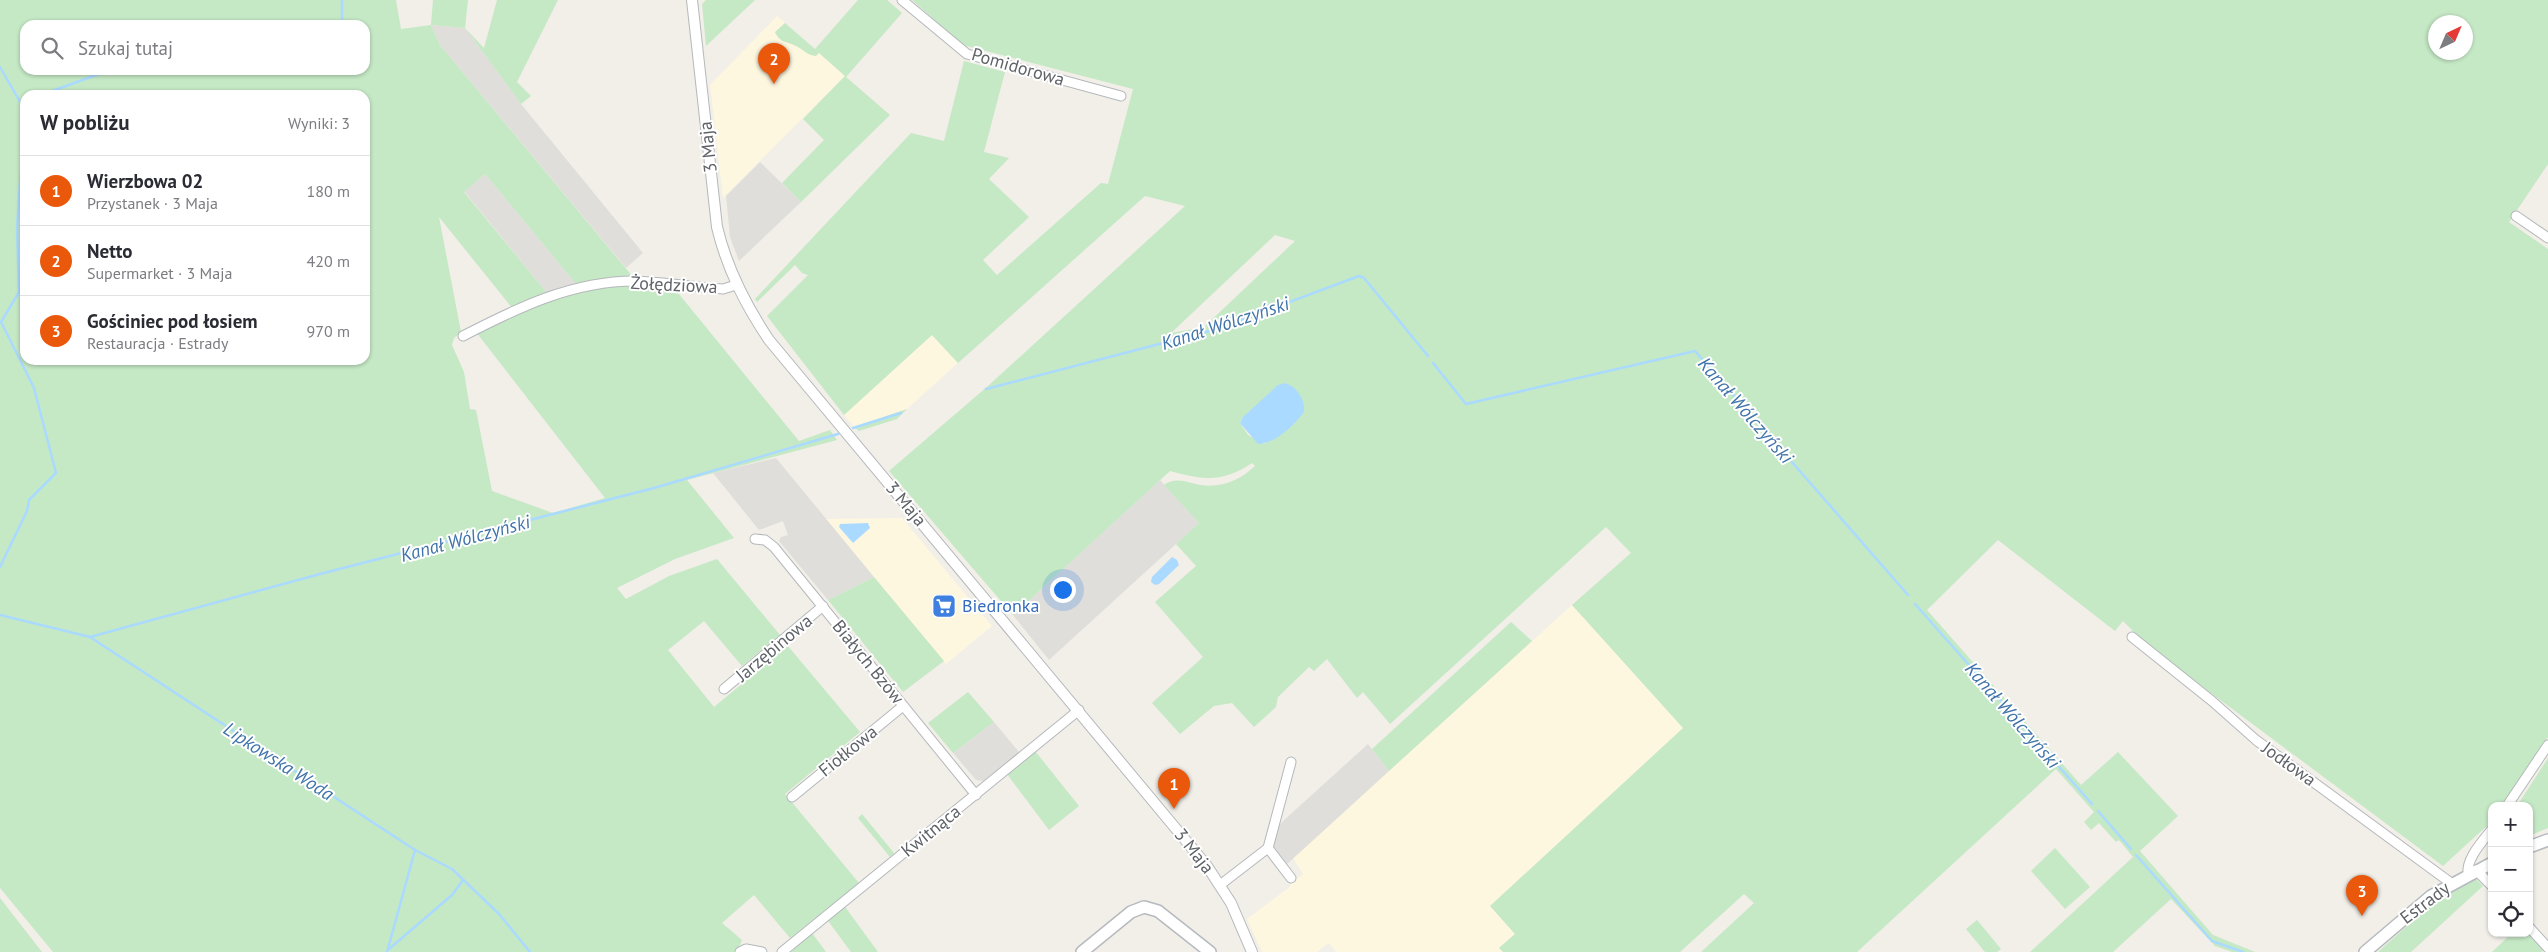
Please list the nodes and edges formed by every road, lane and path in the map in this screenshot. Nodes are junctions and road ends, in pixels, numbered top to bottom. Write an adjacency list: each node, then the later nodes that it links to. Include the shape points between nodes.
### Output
1 (692, 0): 6 (street, 3 Maja, via 713,199 721,243)
2 (902, 0): 3 (street, Pomidorowa, via 967,54)
3 (1121, 96)
4 (2516, 216): 5 (street)
5 (2548, 238)
6 (736, 285): 7 (street, Żołędziowa, via 723,289 645,282 579,288 545,297); 13 (street, 3 Maja, via 769,340)
7 (463, 336)
8 (755, 539): 9 (street, Białych Bzów, via 770,543)
9 (823, 606): 11 (street, Jarzębinowa); 12 (street, Białych Bzów)
10 (2132, 637): 26 (street, Jodłowa, via 2256,740)
11 (724, 689)
12 (903, 706): 16 (street, Białych Bzów); 17 (street, Fiołkowa)
13 (1079, 710): 16 (street, Kwitnąca); 28 (street, 3 Maja)
14 (2548, 744): 18 (street)
15 (1292, 762): 22 (street)
16 (976, 795): 33 (street, Kwitnąca)
17 (792, 797)
18 (2510, 802)
19 (2488, 834): 24 (street, via 2467,868)
20 (2548, 840): 21 (main road)
21 (2533, 846)
22 (1268, 848): 25 (street); 28 (street)
23 (2488, 864): 24 (main road, Estrady)
24 (2472, 872): 26 (main road, Estrady); 27 (street)
25 (1291, 878)
26 (2451, 883): 37 (main road, Estrady, via 2414,909)
27 (2488, 883)
28 (1220, 885): 36 (street, 3 Maja)
29 (2533, 931): 30 (street)
30 (2548, 948)
31 (758, 951): 32 (street, via 746,949)
32 (740, 952)
33 (782, 952)
34 (1082, 952): 35 (main road, via 1131,912 1144,907 1158,911)
35 (1210, 952)
36 (1252, 952)
37 (2365, 952)

